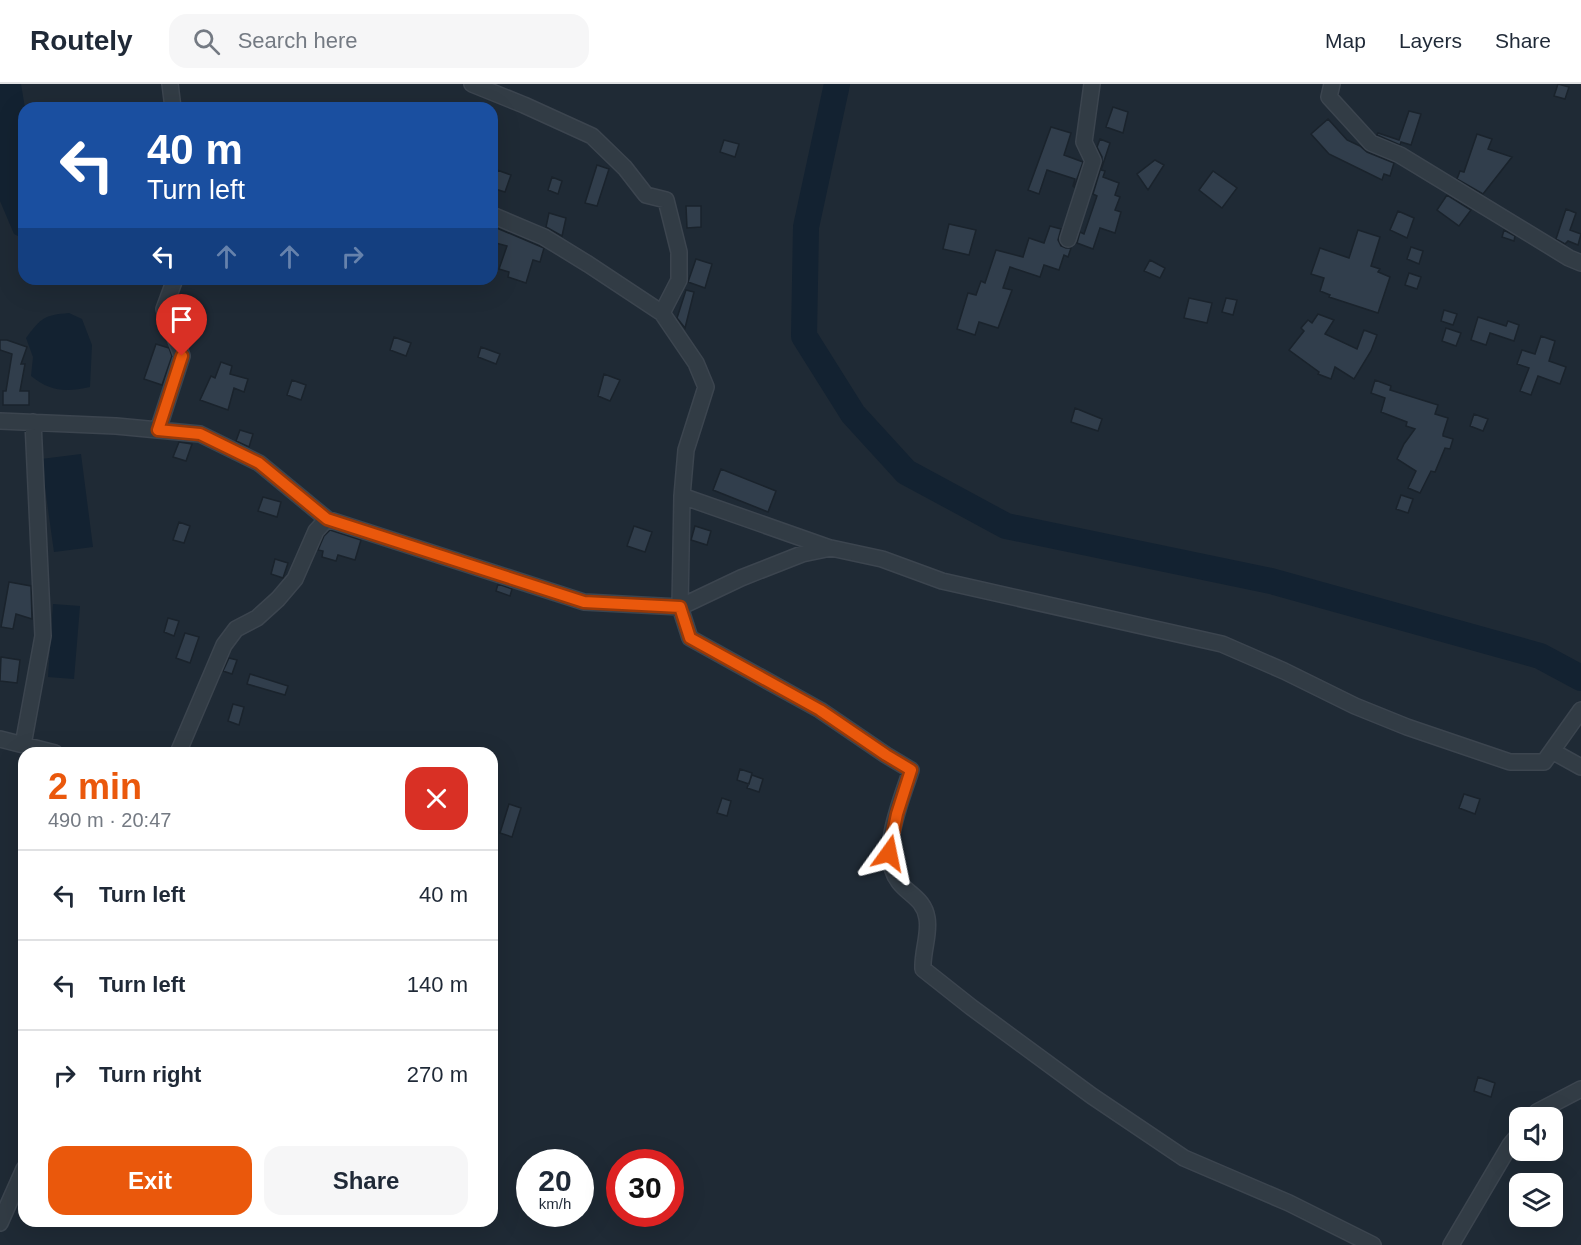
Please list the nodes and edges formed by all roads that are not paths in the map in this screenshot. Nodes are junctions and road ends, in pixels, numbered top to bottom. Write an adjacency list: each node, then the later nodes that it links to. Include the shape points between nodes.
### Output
1 (170, 84): 5 (street)
2 (472, 84): 10 (street, via 592,136 646,195 666,200 680,252 679,280)
3 (1092, 84): 7 (street, via 1084,142 1093,161)
4 (1332, 84): 8 (street, via 1329,97 1371,143 1400,155)
5 (172, 102)
6 (498, 218): 10 (street, via 544,237)
7 (1068, 239)
8 (1581, 263)
9 (173, 285): 13 (street, via 164,309 182,356)
10 (662, 313): 14 (street, via 696,363 706,387 686,450)
11 (0, 421): 12 (street)
12 (33, 422): 13 (street); 20 (street, via 43,636)
13 (158, 430): 15 (street, via 200,434 259,463)
14 (682, 496): 16 (street); 17 (street)
15 (327, 519): 17 (street, via 584,602); 22 (street, via 316,531 295,579 257,618 236,629 224,645)
16 (831, 548): 17 (street, via 802,554); 23 (street, via 882,560 942,581 1222,644 1407,728 1510,762 1544,762)
17 (680, 607): 30 (street, via 690,638 820,710 911,770 889,853 899,882 923,904 927,918 923,969 1092,1096 1184,1158 1289,1203)
18 (1581, 711): 23 (street)
19 (0, 739): 20 (street)
20 (23, 745): 21 (street)
21 (31, 747)
22 (181, 747)
23 (1552, 751): 24 (street)
24 (1581, 767)
25 (1581, 1089): 26 (street)
26 (1547, 1107)
27 (1509, 1147): 31 (street)
28 (18, 1182): 29 (street)
29 (0, 1223)
30 (1373, 1245)
31 (1451, 1245)

